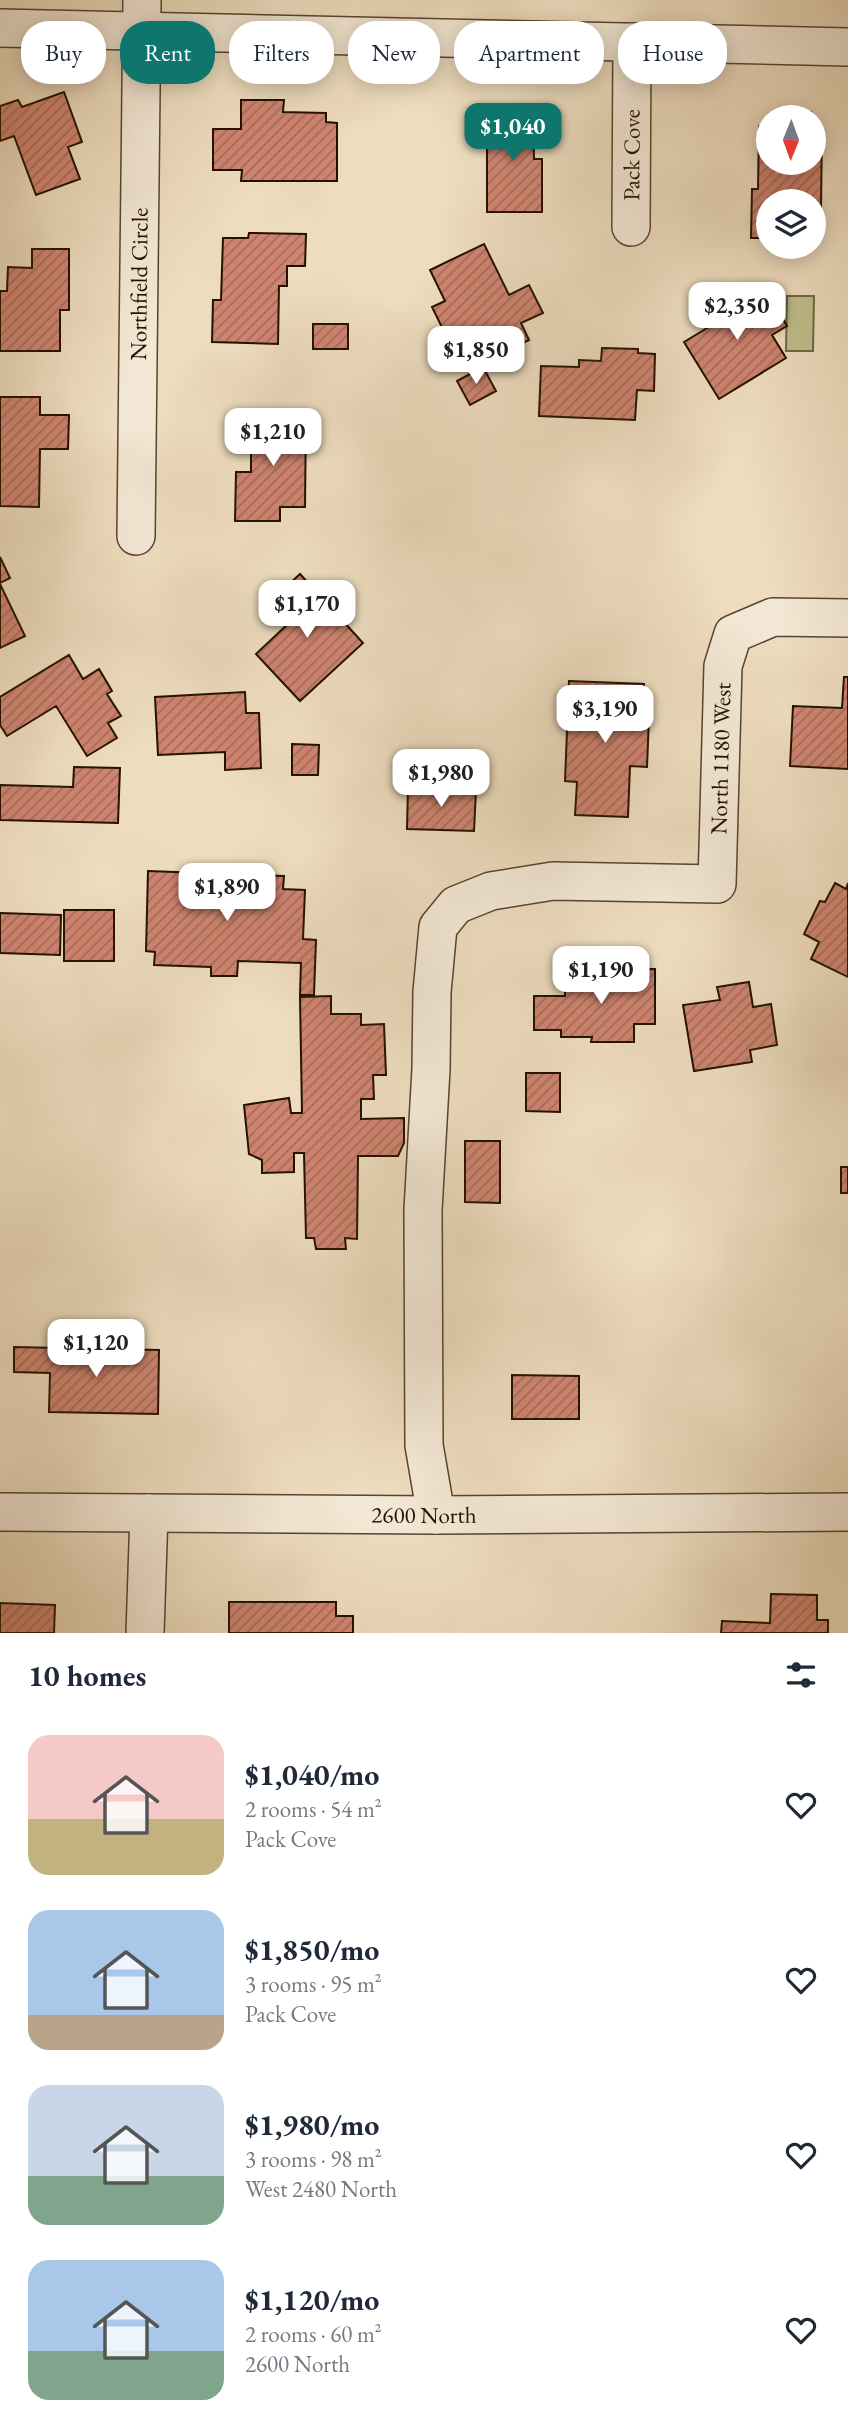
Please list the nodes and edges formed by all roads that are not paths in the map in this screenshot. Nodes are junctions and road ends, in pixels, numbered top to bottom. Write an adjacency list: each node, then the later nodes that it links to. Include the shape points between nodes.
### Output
1 (142, 16): 2 (street); 3 (street); 8 (street, Northfield Circle)
2 (0, 28)
3 (618, 41)
4 (727, 44): 5 (street)
5 (848, 47)
6 (632, 84): 7 (street, Pack Cove)
7 (631, 227)
8 (135, 536)
9 (848, 618): 13 (street, North 1180 West, via 773,617 733,634 723,666 718,884 553,881 491,891 456,905 438,927 423,1210 424,1445)
10 (0, 1512): 12 (street, 2600 North)
11 (848, 1512): 13 (street, 2600 North)
12 (149, 1513): 13 (street, 2600 North); 14 (street)
13 (436, 1515)
14 (145, 1633)

